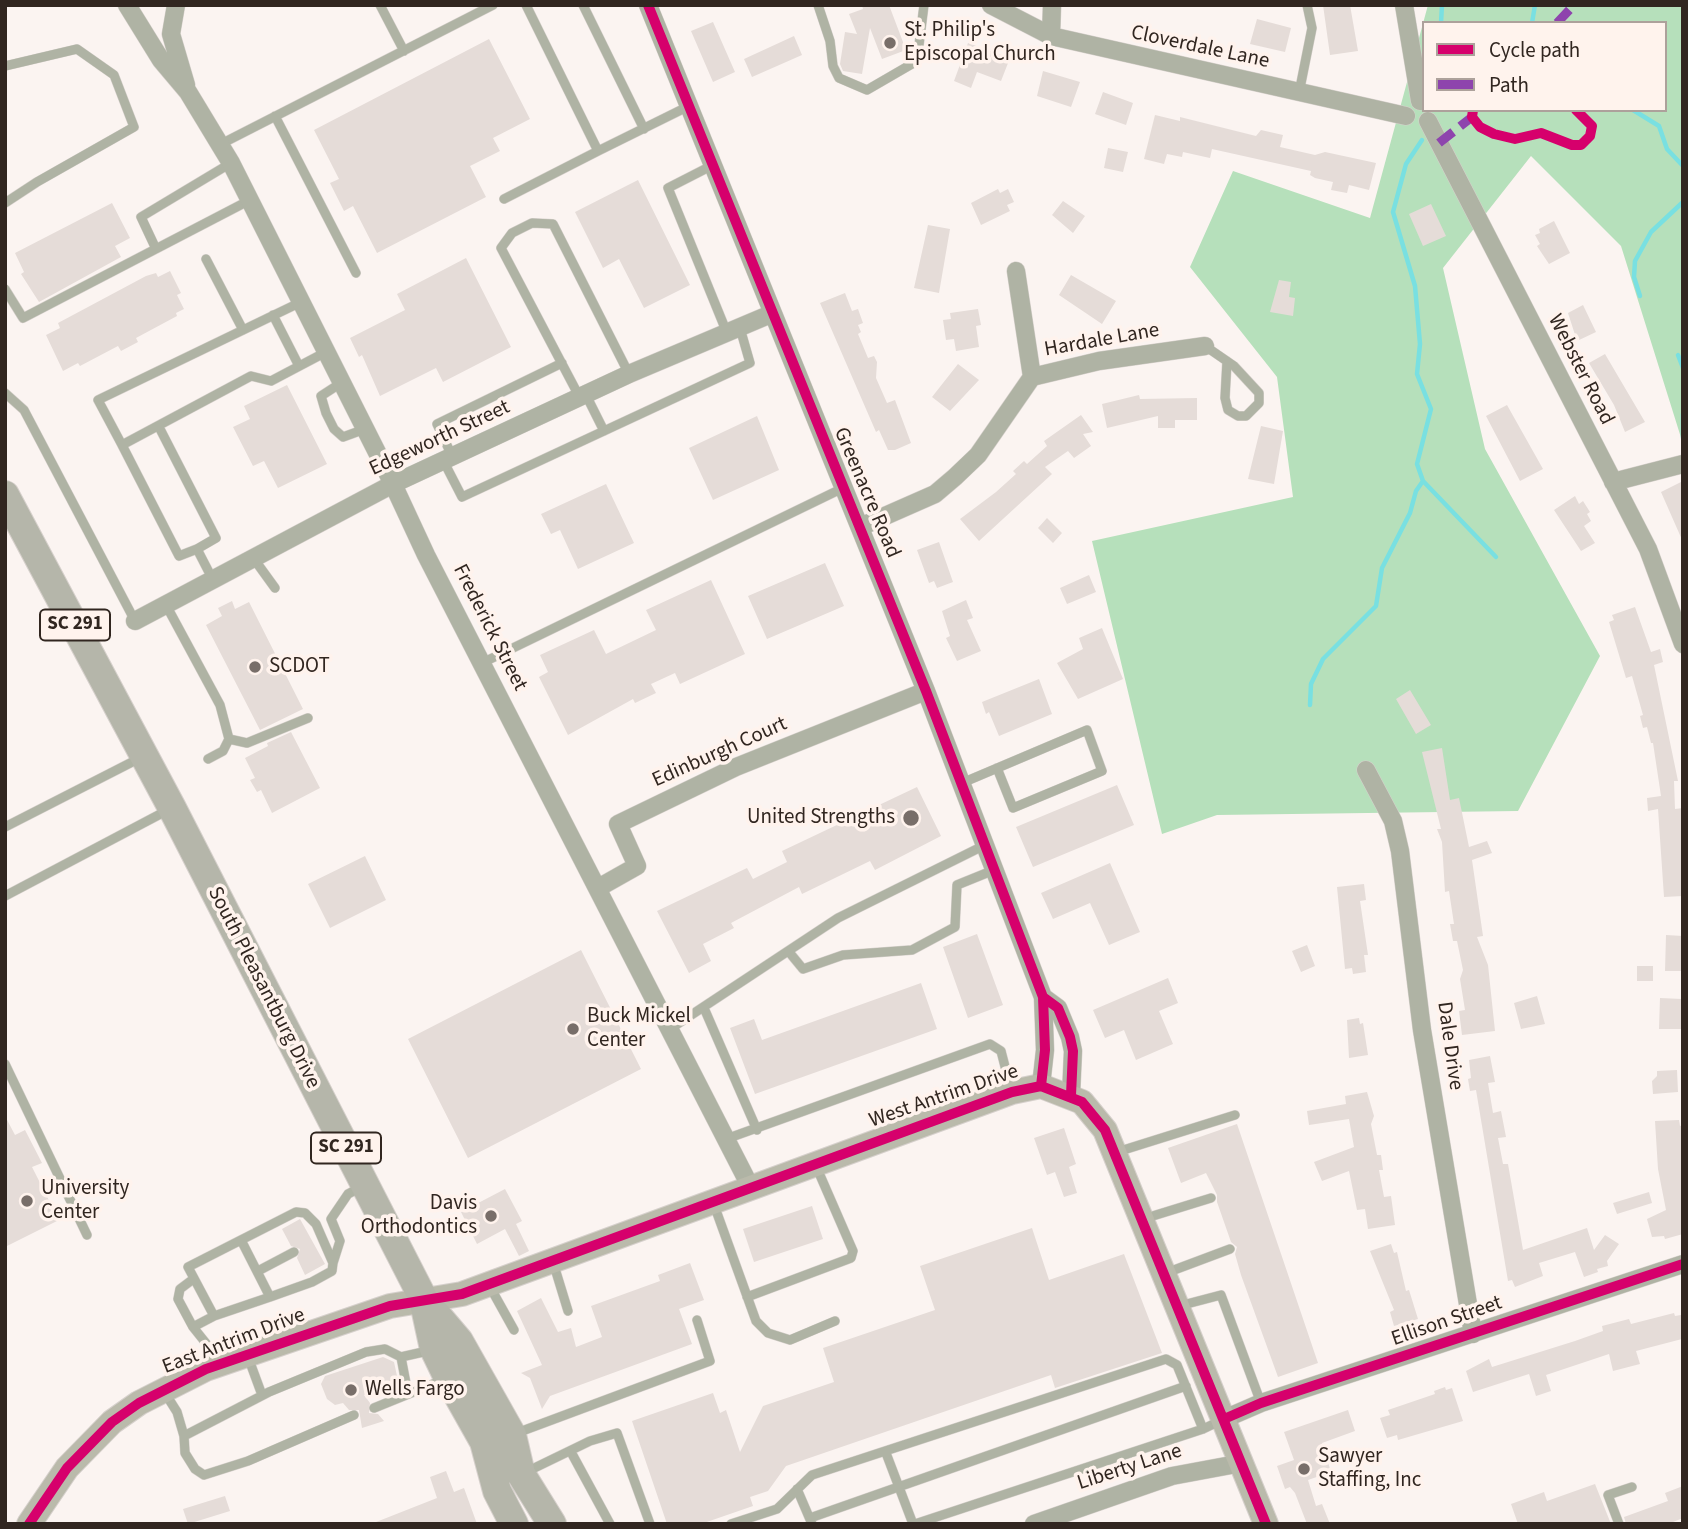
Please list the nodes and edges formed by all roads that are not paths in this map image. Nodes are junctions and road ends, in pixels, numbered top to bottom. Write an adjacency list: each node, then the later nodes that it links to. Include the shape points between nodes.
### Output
1 (127, 5): 17 (street, Frederick Street, via 160,60)
2 (176, 5): 17 (street, Frederick Street, via 171,34)
3 (380, 5): 15 (lane)
4 (493, 5): 15 (lane)
5 (526, 5): 26 (lane)
6 (583, 5): 24 (lane)
7 (648, 5): 20 (street, Greenacre Road)
8 (818, 5): 9 (lane, via 830,41 832,66 839,78 867,90 916,61)
9 (924, 5)
10 (991, 5): 14 (street, Cloverdale Lane)
11 (1052, 5): 14 (street)
12 (1307, 5): 18 (lane, via 1311,29)
13 (1404, 5): 19 (street, Webster Road)
14 (1051, 36): 18 (street, Cloverdale Lane)
15 (404, 51): 23 (lane)
16 (5, 66): 31 (lane, via 77,50 114,75 134,127)
17 (188, 92): 25 (street, Frederick Street)
18 (1299, 93): 21 (street, Cloverdale Lane, via 1406,116 1409,105)
19 (1422, 93)
20 (689, 106): 24 (lane); 28 (street, Greenacre Road)
21 (1422, 107)
22 (1427, 112): 58 (street, Webster Road)
23 (275, 116): 25 (lane); 35 (lane)
24 (644, 129): 26 (lane)
25 (221, 144): 27 (street, Frederick Street)
26 (598, 151): 29 (lane)
27 (231, 163): 30 (street, Frederick Street); 32 (lane, via 141,217)
28 (713, 165): 38 (street, Greenacre Road); 41 (lane, via 668,188)
29 (503, 199)
30 (250, 200): 32 (lane); 37 (street, Frederick Street)
31 (5, 204)
32 (156, 249): 36 (lane, via 23,318)
33 (206, 259): 40 (lane)
34 (1016, 271): 48 (street)
35 (356, 273)
36 (5, 289)
37 (299, 303): 39 (lane); 43 (street, Frederick Street)
38 (771, 314): 41 (street, Edgeworth Street); 60 (street, Greenacre Road)
39 (273, 315): 40 (lane); 46 (lane)
40 (243, 330): 55 (lane, via 98,400)
41 (733, 330): 47 (street, Edgeworth Street); 54 (lane, via 750,363)
42 (1206, 346): 44 (lane); 48 (street, Hardale Lane, via 1099,361)
43 (326, 352): 46 (lane); 49 (street, Frederick Street)
44 (1227, 361): 44 (lane, via 1259,393 1259,403 1246,416 1228,410)
45 (562, 363): 47 (lane, via 502,248 512,233 533,223 553,224); 51 (lane); 56 (lane, via 437,424)
46 (299, 366): 52 (lane, via 271,381 251,376)
47 (629, 374): 51 (street, Edgeworth Street)
48 (1032, 377): 62 (street, Hardale Lane, via 978,455 955,477 934,494)
49 (341, 383): 53 (street, Frederick Street); 53 (lane, via 321,396 334,429 343,437)
50 (5, 393): 68 (lane, via 24,410)
51 (584, 398): 54 (lane); 56 (street, Edgeworth Street)
52 (159, 426): 55 (lane); 63 (lane, via 216,538)
53 (365, 429): 59 (street, Frederick Street)
54 (604, 431): 56 (lane, via 462,497)
55 (122, 445): 63 (lane, via 179,556)
56 (449, 460): 59 (street, Edgeworth Street)
57 (1683, 464): 58 (street)
58 (1613, 482): 69 (street, Webster Road, via 1648,549)
59 (393, 484): 64 (street, Edgeworth Street); 70 (street, Frederick Street)
60 (843, 488): 62 (street, Greenacre Road); 70 (lane)
61 (5, 495): 74 (main road, South Pleasantburg Drive / SC 291)
62 (860, 527): 71 (street, Greenacre Road)
63 (197, 549): 65 (lane)
64 (254, 559): 65 (street, Edgeworth Street); 66 (lane)
65 (213, 580): 67 (street, Edgeworth Street)
66 (275, 588)
67 (166, 605): 68 (street, Edgeworth Street); 73 (lane, via 220,705)
68 (135, 621)
69 (1683, 644)
70 (482, 663): 83 (street, Frederick Street)
71 (926, 691): 78 (street, Greenacre Road); 83 (street, Edinburgh Court, via 736,767 618,824 637,866)
72 (308, 718): 73 (lane, via 247,743)
73 (229, 739): 75 (lane, via 223,751)
74 (145, 756): 79 (main road, South Pleasantburg Drive / SC 291); 80 (lane)
75 (208, 759)
76 (997, 768): 76 (lane, via 1087,730 1102,771 1013,808); 78 (lane)
77 (1366, 770): 126 (street, Dale Drive, via 1393,821 1400,851 1422,1030)
78 (962, 783): 81 (street, Greenacre Road)
79 (172, 808): 84 (lane); 98 (main road, South Pleasantburg Drive / SC 291)
80 (5, 827)
81 (985, 845): 82 (street, Greenacre Road); 85 (lane, via 838,918)
82 (994, 870): 85 (lane, via 957,885 955,927 912,950 843,955 803,970); 86 (street, Greenacre Road)
83 (598, 888): 88 (street, Frederick Street)
84 (5, 896)
85 (789, 952): 87 (lane)
86 (1043, 997): 90 (street, Greenacre Road); 92 (street, Greenacre Road, via 1058,1008 1070,1037)
87 (704, 1008): 88 (lane); 94 (lane)
88 (670, 1029): 95 (street, Frederick Street)
89 (5, 1064): 103 (lane)
90 (1041, 1086): 91 (street, West Antrim Drive); 92 (street, West Antrim Drive)
91 (1012, 1092): 94 (lane, via 1001,1051 990,1044); 97 (street, West Antrim Drive)
92 (1071, 1095): 96 (street, West Antrim Drive, via 1100,1121)
93 (1235, 1115): 96 (lane)
94 (757, 1130): 95 (lane)
95 (726, 1139): 99 (street, Frederick Street)
96 (1116, 1152): 102 (street, West Antrim Drive)
97 (815, 1163): 99 (street, West Antrim Drive); 117 (lane, via 853,1251 851,1258)
98 (365, 1185): 110 (lane, via 348,1194 331,1219 340,1241); 118 (main road, South Pleasantburg Drive / SC 291)
99 (750, 1186): 101 (street, West Antrim Drive)
100 (1211, 1198): 102 (lane)
101 (713, 1200): 109 (street, West Antrim Drive); 117 (lane)
102 (1142, 1219): 113 (street, West Antrim Drive)
103 (87, 1235)
104 (323, 1238): 105 (lane, via 305,1213 296,1212); 106 (lane); 110 (lane)
105 (241, 1240): 112 (lane); 114 (lane, via 188,1267)
106 (312, 1242)
107 (1230, 1249): 113 (lane)
108 (294, 1252): 112 (lane)
109 (552, 1260): 115 (street, West Antrim Drive); 120 (lane)
110 (333, 1263): 116 (lane, via 326,1276)
111 (1683, 1264): 126 (street, Ellison Street)
112 (258, 1271): 116 (lane)
113 (1164, 1274): 119 (street, West Antrim Drive)
114 (192, 1280): 121 (lane); 124 (lane, via 180,1289 178,1299)
115 (488, 1284): 118 (street, West Antrim Drive, via 462,1294); 125 (lane)
116 (270, 1297): 121 (lane)
117 (747, 1297): 123 (lane, via 756,1321 780,1339 790,1340)
118 (423, 1298): 127 (main road, South Pleasantburg Drive / SC 291); 128 (street, East Antrim Drive); 141 (main road, SC 291, via 459,1341)
119 (1178, 1307): 130 (street, West Antrim Drive); 137 (lane, via 1221,1295)
120 (568, 1311)
121 (214, 1317): 124 (lane)
122 (697, 1320): 141 (lane, via 710,1361)
123 (835, 1321)
124 (193, 1328): 131 (lane)
125 (514, 1330)
126 (1473, 1334): 137 (street, Ellison Street)
127 (434, 1349): 129 (lane); 132 (main road, South Pleasantburg Drive / SC 291)
128 (248, 1355): 131 (street, East Antrim Drive); 136 (lane)
129 (401, 1357): 135 (lane); 136 (lane, via 385,1349 366,1352)
130 (1188, 1361): 133 (lane); 140 (street, West Antrim Drive); 145 (lane, via 1166,1359)
131 (222, 1364): 134 (street, East Antrim Drive)
132 (448, 1378): 135 (lane); 143 (main road, South Pleasantburg Drive / SC 291)
133 (1186, 1386): 140 (lane); 148 (lane)
134 (163, 1390): 142 (lane, via 177,1412); 152 (street, East Antrim Drive, via 112,1422 91,1442)
135 (408, 1394): 138 (lane)
136 (262, 1395): 142 (lane)
137 (1261, 1403): 140 (street, Ellison Street)
138 (374, 1408)
139 (354, 1415): 142 (lane, via 204,1475 185,1453)
140 (1214, 1424): 146 (street, West Antrim Drive); 158 (lane)
141 (512, 1435): 147 (main road, SC 291)
142 (184, 1436)
143 (484, 1442): 147 (main road, South Pleasantburg Drive / SC 291); 153 (main road, via 497,1491)
144 (571, 1452): 147 (lane); 155 (lane); 156 (lane, via 617,1433)
145 (886, 1453): 148 (lane); 150 (lane, via 812,1475)
146 (1242, 1463): 159 (street, Liberty Lane, via 1172,1476); 160 (street, West Antrim Drive)
147 (521, 1474): 154 (main road, SC 291)
148 (898, 1486): 151 (lane); 158 (lane)
149 (1632, 1487): 161 (lane, via 1608,1495)
150 (797, 1489): 151 (lane); 157 (lane, via 777,1509)
151 (811, 1521)
152 (29, 1524)
153 (514, 1524)
154 (552, 1524)
155 (610, 1524)
156 (650, 1524)
157 (731, 1524)
158 (914, 1524)
159 (1034, 1524)
160 (1266, 1524)
161 (1619, 1524)

